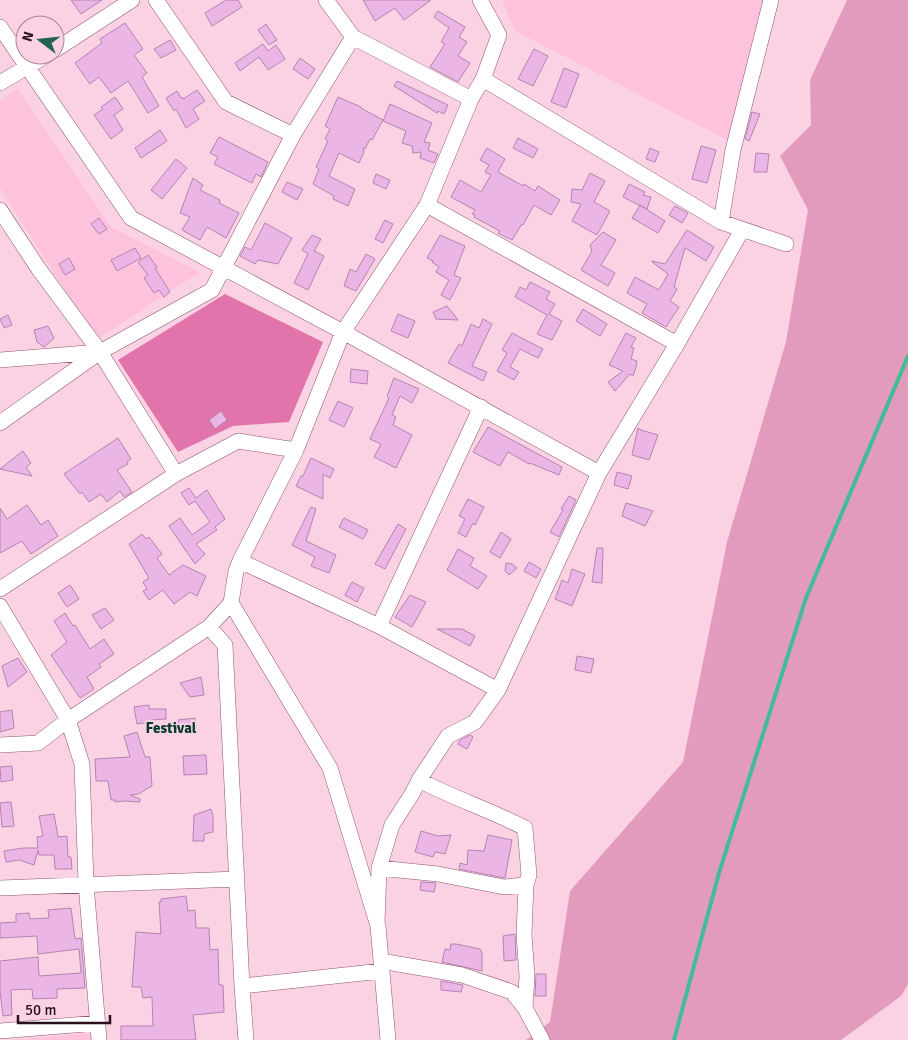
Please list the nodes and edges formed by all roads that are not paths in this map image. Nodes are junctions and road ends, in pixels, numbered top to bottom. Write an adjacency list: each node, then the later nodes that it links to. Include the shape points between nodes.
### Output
1 (132, 0): 8 (street)
2 (156, 0): 14 (street, via 226,102)
3 (326, 0): 7 (street)
4 (480, 0): 11 (street, via 499,35)
5 (770, 0): 17 (street, via 733,150)
6 (0, 27): 10 (street)
7 (353, 38): 13 (street); 14 (street)
8 (65, 44)
9 (32, 65): 10 (street)
10 (27, 68): 12 (street); 20 (street, via 131,218)
11 (483, 79): 13 (street); 17 (street)
12 (0, 83)
13 (470, 98): 15 (street)
14 (293, 135): 20 (street)
15 (427, 205): 21 (street); 22 (street)
16 (0, 210): 23 (street)
17 (721, 222): 18 (street)
18 (742, 230): 19 (street); 22 (street)
19 (786, 244)
20 (224, 267): 21 (street); 23 (street, via 212,290)
21 (343, 332): 25 (street); 27 (street)
22 (677, 344): 28 (street)
23 (100, 352): 24 (street); 26 (street); 29 (street)
24 (0, 360)
25 (482, 407): 28 (street); 34 (street)
26 (0, 423)
27 (296, 450): 29 (street, via 238,441); 30 (street)
28 (600, 473): 36 (street)
29 (176, 474): 31 (street)
30 (240, 561): 32 (street); 34 (street)
31 (0, 589)
32 (231, 603): 35 (street); 45 (street, via 330,768)
33 (0, 606): 37 (street)
34 (378, 626): 36 (street)
35 (209, 627): 37 (street); 41 (street, via 224,645)
36 (498, 690): 39 (street, via 475,722 448,736)
37 (68, 720): 38 (street, via 38,743); 42 (street, via 82,764)
38 (0, 745)
39 (419, 780): 40 (street, via 392,825); 43 (street, via 525,828)
40 (378, 868): 43 (street, via 438,874 504,887); 45 (street)
41 (237, 879): 42 (street); 47 (street)
42 (86, 884): 44 (street); 49 (street)
43 (526, 885): 48 (street)
44 (0, 888)
45 (377, 923): 46 (street)
46 (381, 966): 47 (street); 48 (street, via 462,975 512,992); 53 (street)
47 (242, 986): 52 (street)
48 (525, 1008): 54 (street)
49 (98, 1023): 50 (street); 51 (street)
50 (0, 1031)
51 (99, 1040)
52 (246, 1040)
53 (388, 1040)
54 (542, 1040)

